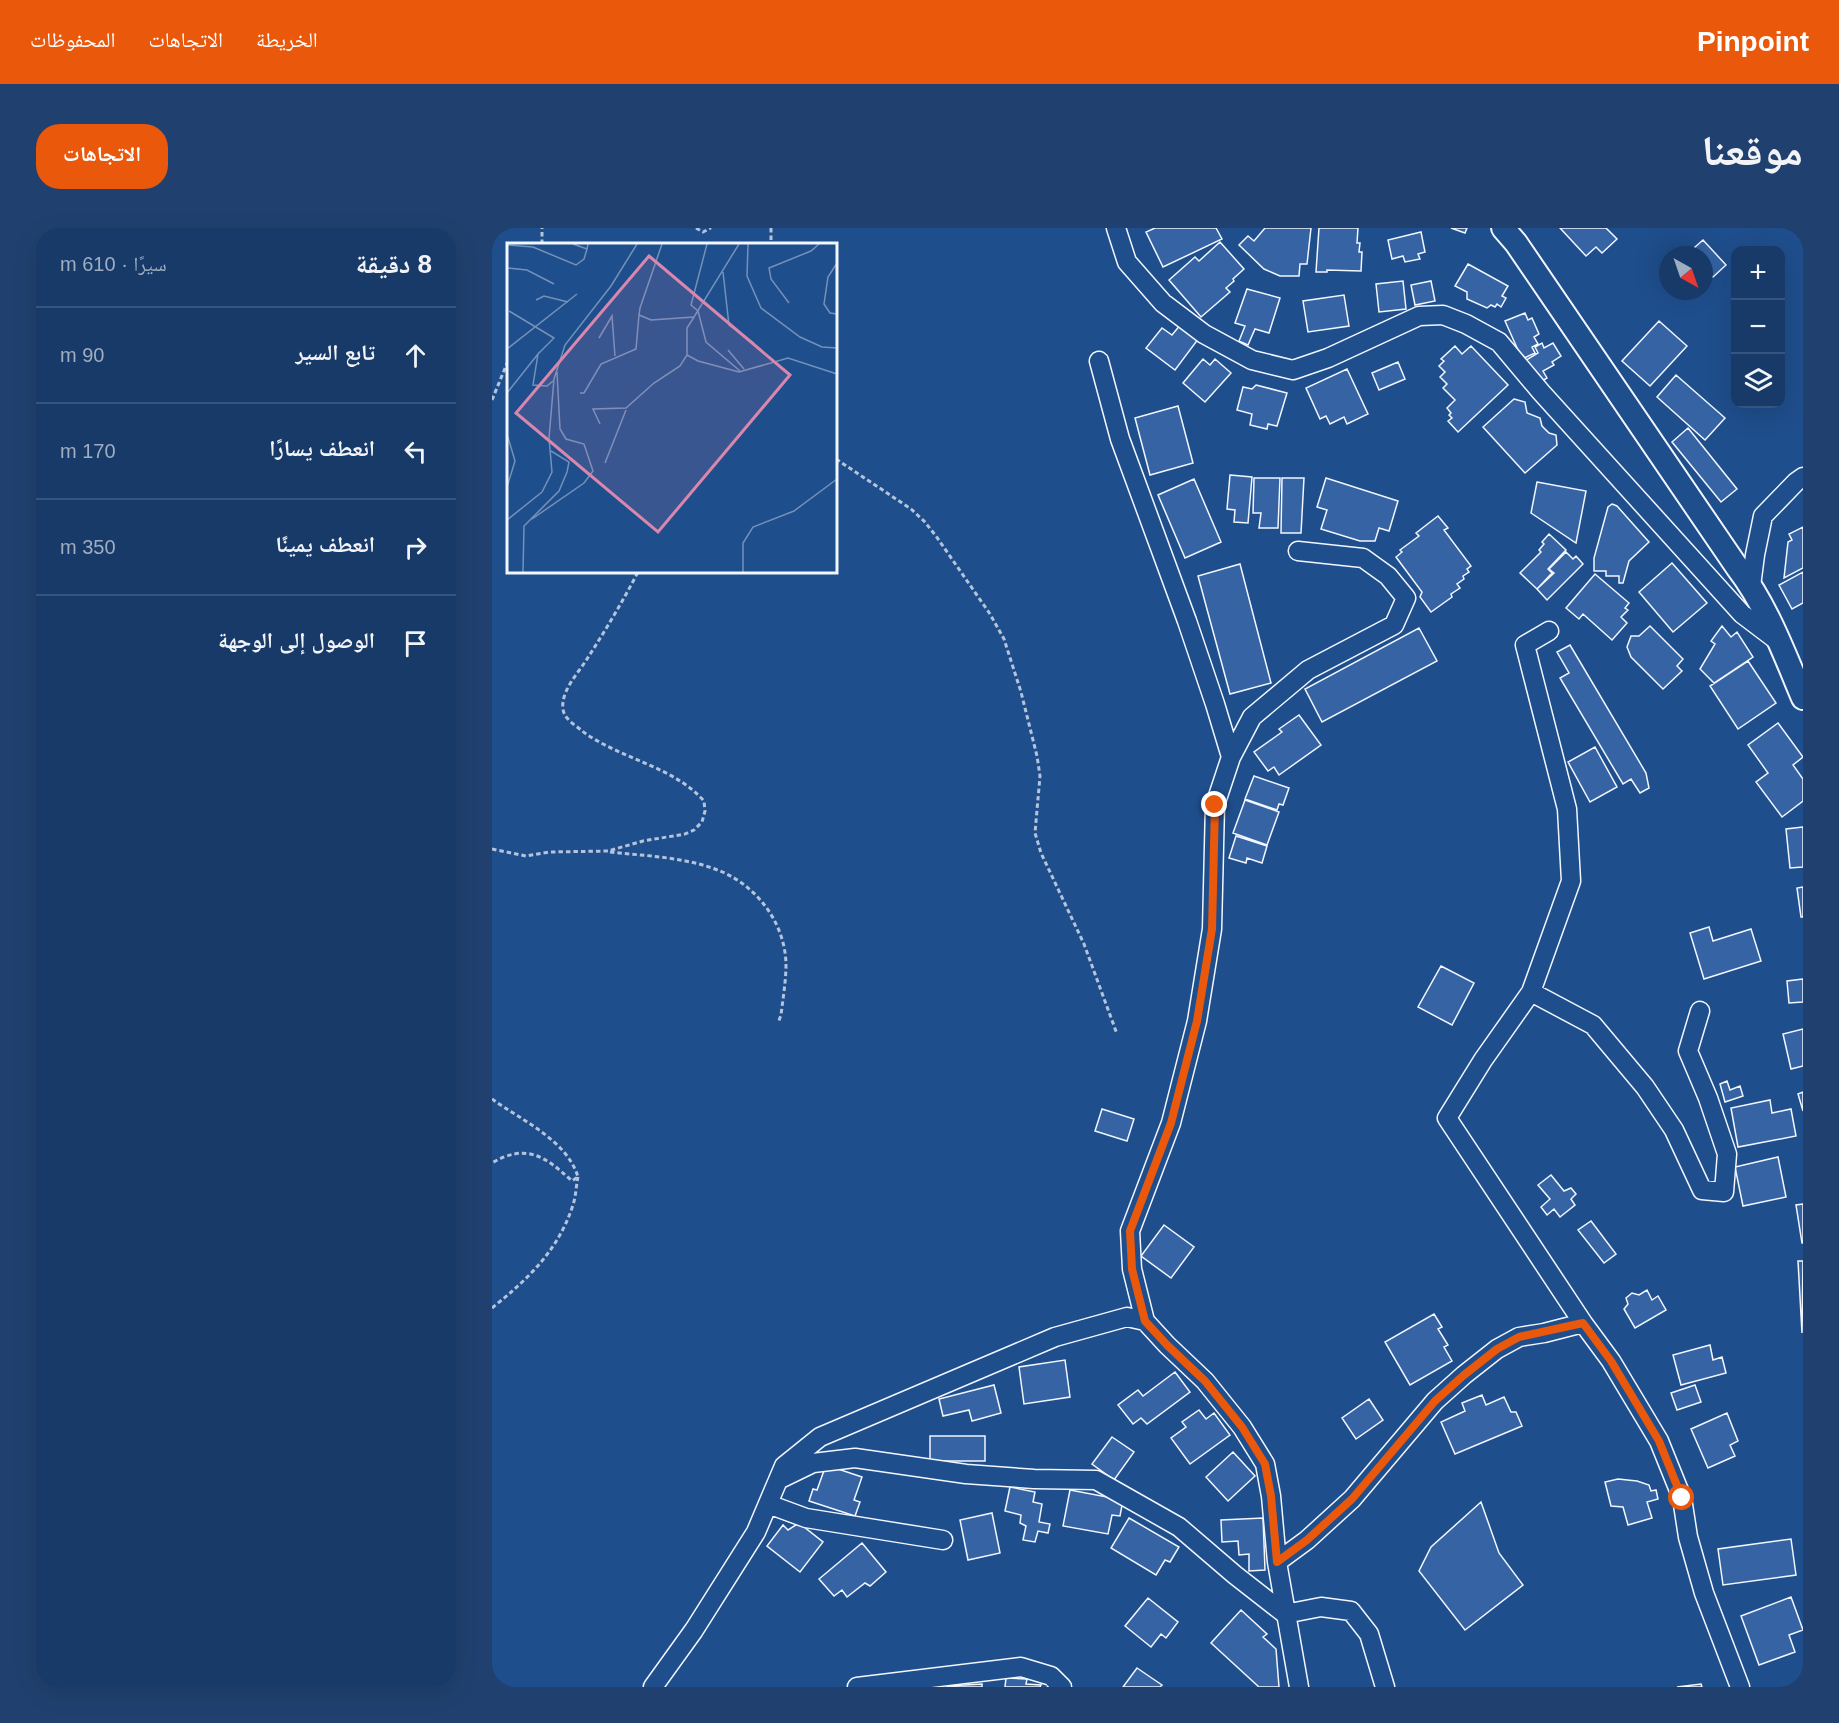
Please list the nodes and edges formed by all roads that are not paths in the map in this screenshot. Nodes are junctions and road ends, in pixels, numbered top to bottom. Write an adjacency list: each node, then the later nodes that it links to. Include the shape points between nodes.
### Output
1 (1116, 228): 8 (street, via 1128,262 1163,303 1204,334 1252,360 1293,370 1419,316 1443,315 1499,342 1742,614)
2 (1503, 228): 6 (main road)
3 (1099, 361): 10 (street, via 1120,439 1187,621)
4 (1803, 477): 6 (street, via 1764,516)
5 (1298, 551): 10 (street, via 1363,558 1388,576 1406,598 1394,625 1308,670 1252,717)
6 (1751, 586): 8 (main road)
7 (1549, 631): 11 (street, via 1525,645 1568,809 1571,881)
8 (1780, 643): 9 (main road)
9 (1803, 698)
10 (1231, 758): 13 (street, via 1215,805 1212,929 1197,1021 1171,1123 1130,1231 1132,1269)
11 (1531, 992): 12 (street, via 1593,1025 1645,1087 1674,1130 1702,1190 1724,1192 1727,1154 1688,1051); 14 (street, via 1482,1060 1447,1118)
12 (1700, 1011)
13 (1145, 1321): 15 (street, via 1127,1317 1055,1337 820,1437 784,1466); 18 (street, via 1205,1381 1242,1427 1265,1464)
14 (1583, 1323): 18 (street, via 1519,1337 1497,1349 1435,1401 1352,1499); 25 (street, via 1659,1441 1682,1498 1704,1593)
15 (778, 1480): 16 (street); 19 (street, via 813,1463 855,1458 966,1474 1096,1480 1179,1527)
16 (768, 1504): 17 (street, via 806,1518); 20 (street, via 750,1542)
17 (943, 1540)
18 (1277, 1562): 19 (street)
19 (1285, 1614): 23 (street); 24 (street, via 1321,1607 1351,1611 1369,1634)
20 (653, 1687)
21 (857, 1687): 22 (street, via 1021,1667 1051,1676)
22 (1062, 1687)
23 (1299, 1687)
24 (1385, 1687)
25 (1740, 1687)

